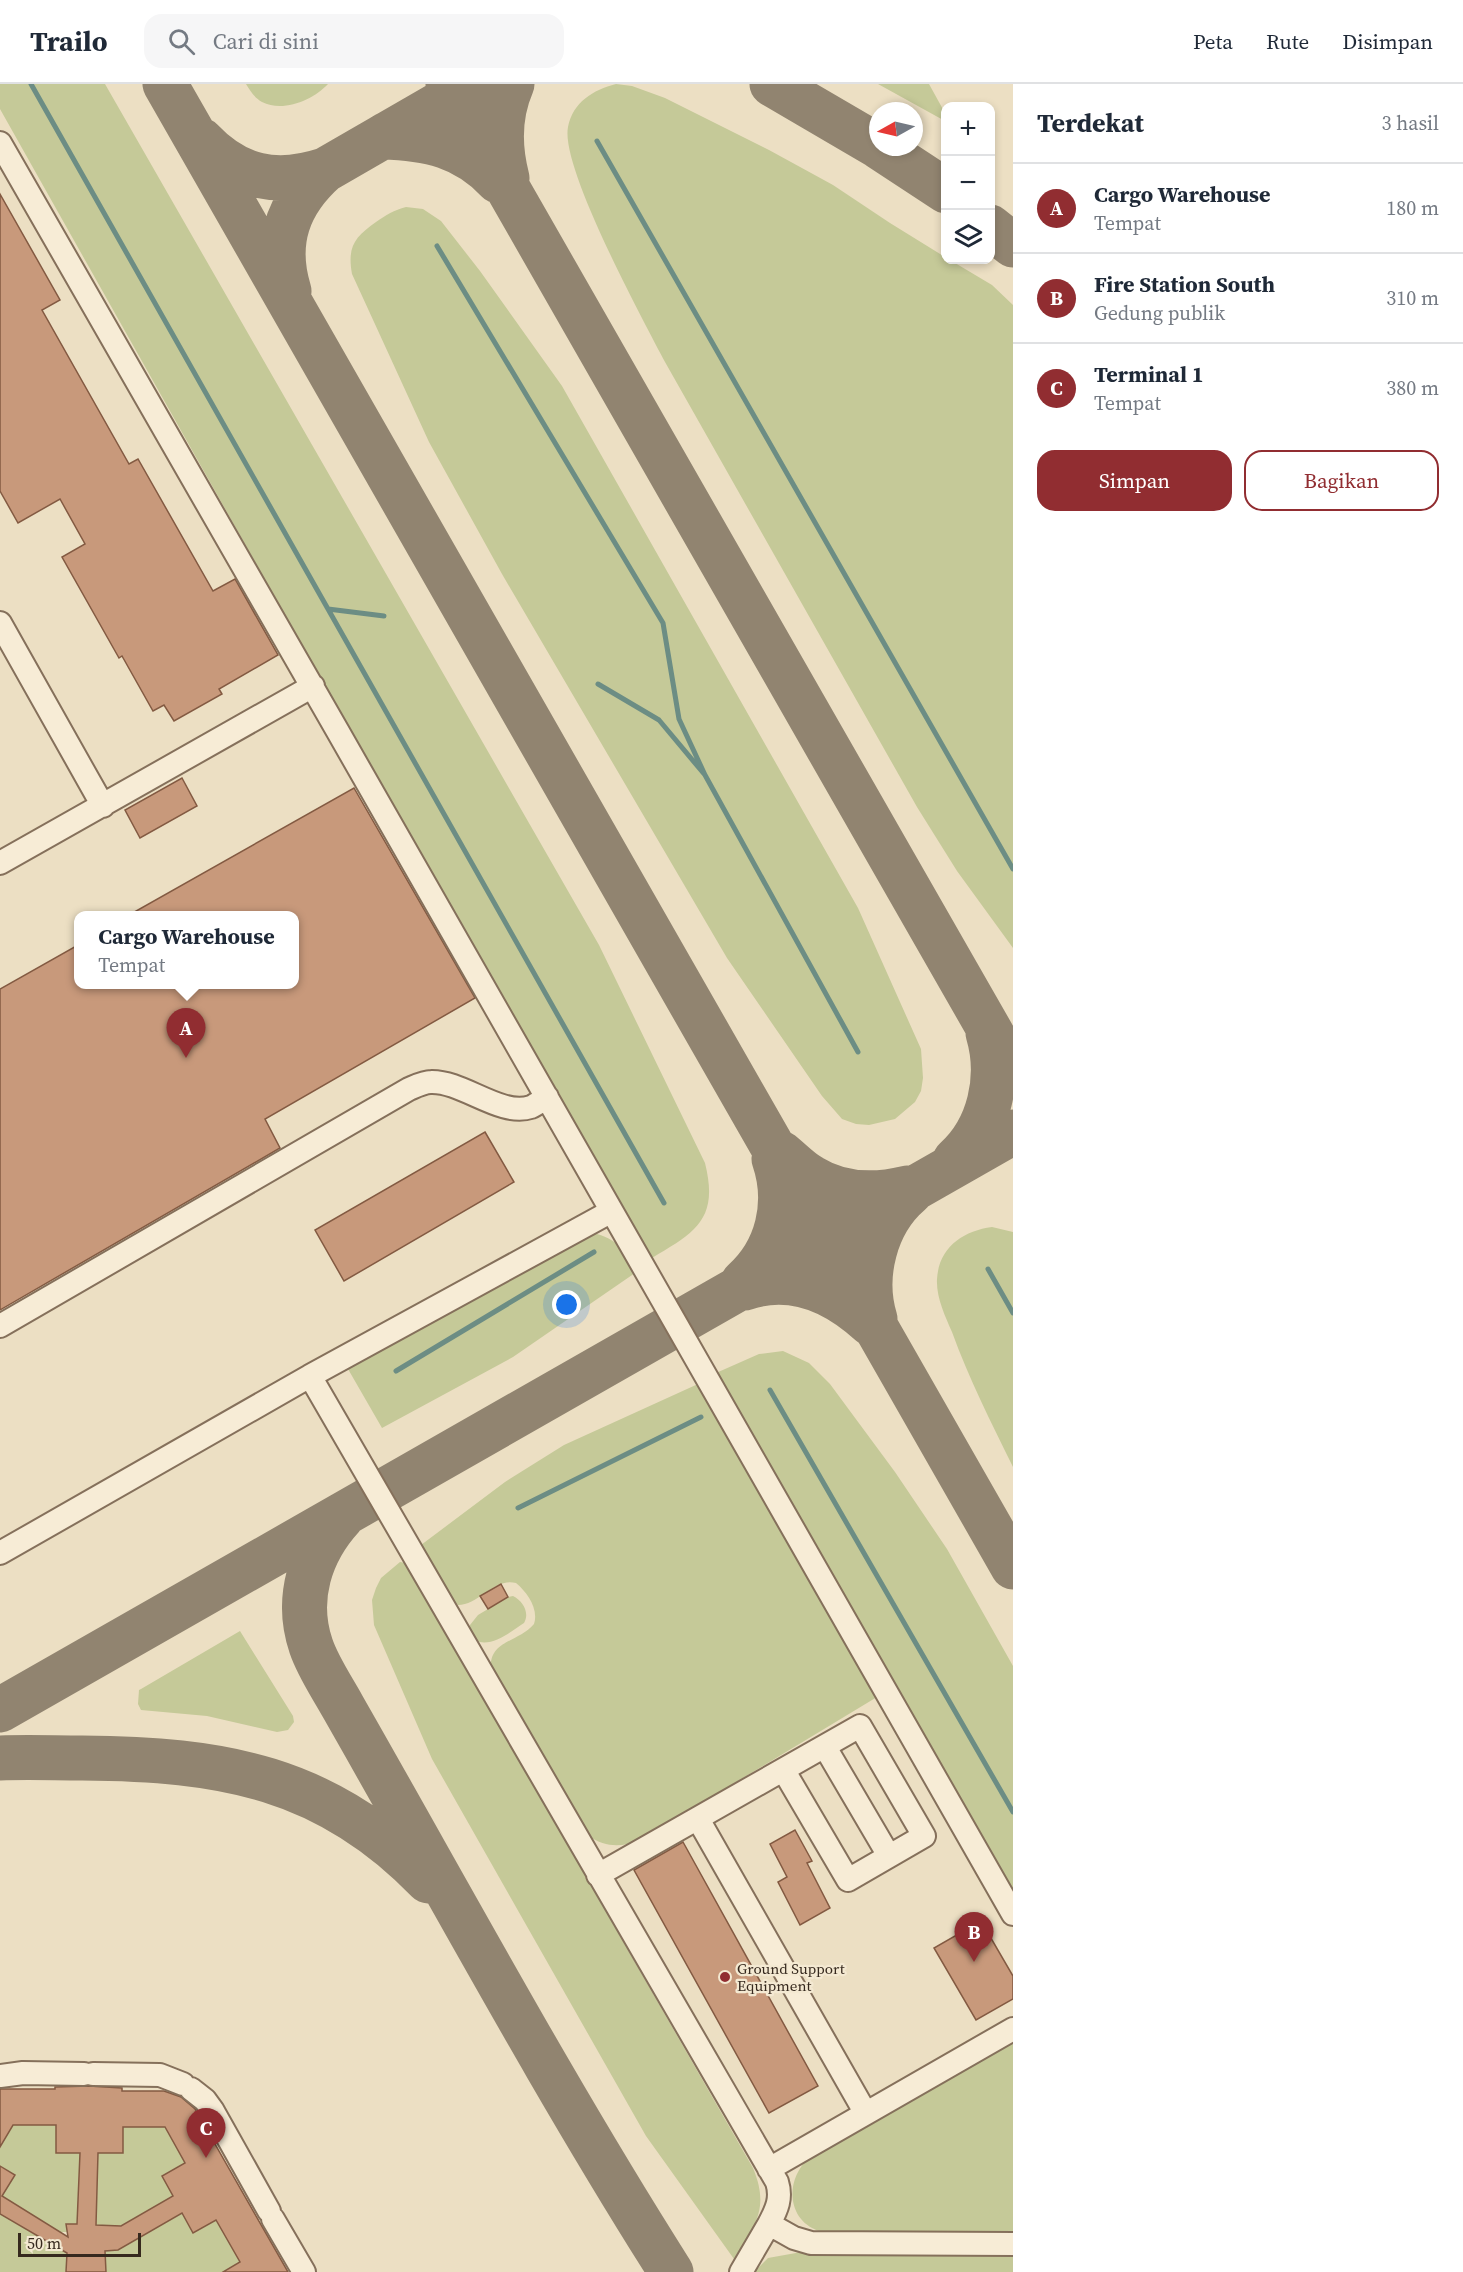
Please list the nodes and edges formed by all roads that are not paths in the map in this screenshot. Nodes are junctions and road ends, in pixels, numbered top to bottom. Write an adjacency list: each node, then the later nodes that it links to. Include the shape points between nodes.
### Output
1 (0, 143): 3 (lane)
2 (0, 623): 4 (lane)
3 (314, 686): 4 (lane); 6 (lane)
4 (103, 806): 5 (lane)
5 (0, 863)
6 (547, 1097): 7 (lane); 8 (lane, via 531,1107 519,1108 448,1084 430,1082 409,1089)
7 (610, 1212): 9 (lane); 16 (lane)
8 (0, 1326)
9 (310, 1376): 10 (lane); 15 (lane)
10 (0, 1553)
11 (825, 1747): 12 (lane); 14 (lane); 14 (lane, via 860,1726 924,1836)
12 (784, 1771): 13 (lane); 14 (lane, via 848,1880)
13 (698, 1819): 15 (lane); 19 (lane)
14 (889, 1856)
15 (598, 1875): 20 (lane)
16 (1013, 1914)
17 (1013, 2029): 19 (lane)
18 (0, 2076): 23 (lane, via 160,2074 187,2086 213,2110)
19 (865, 2112): 20 (lane)
20 (769, 2169): 21 (lane, via 780,2197)
21 (769, 2224): 22 (lane, via 812,2243); 24 (lane)
22 (1013, 2244)
23 (304, 2272)
24 (741, 2272)

